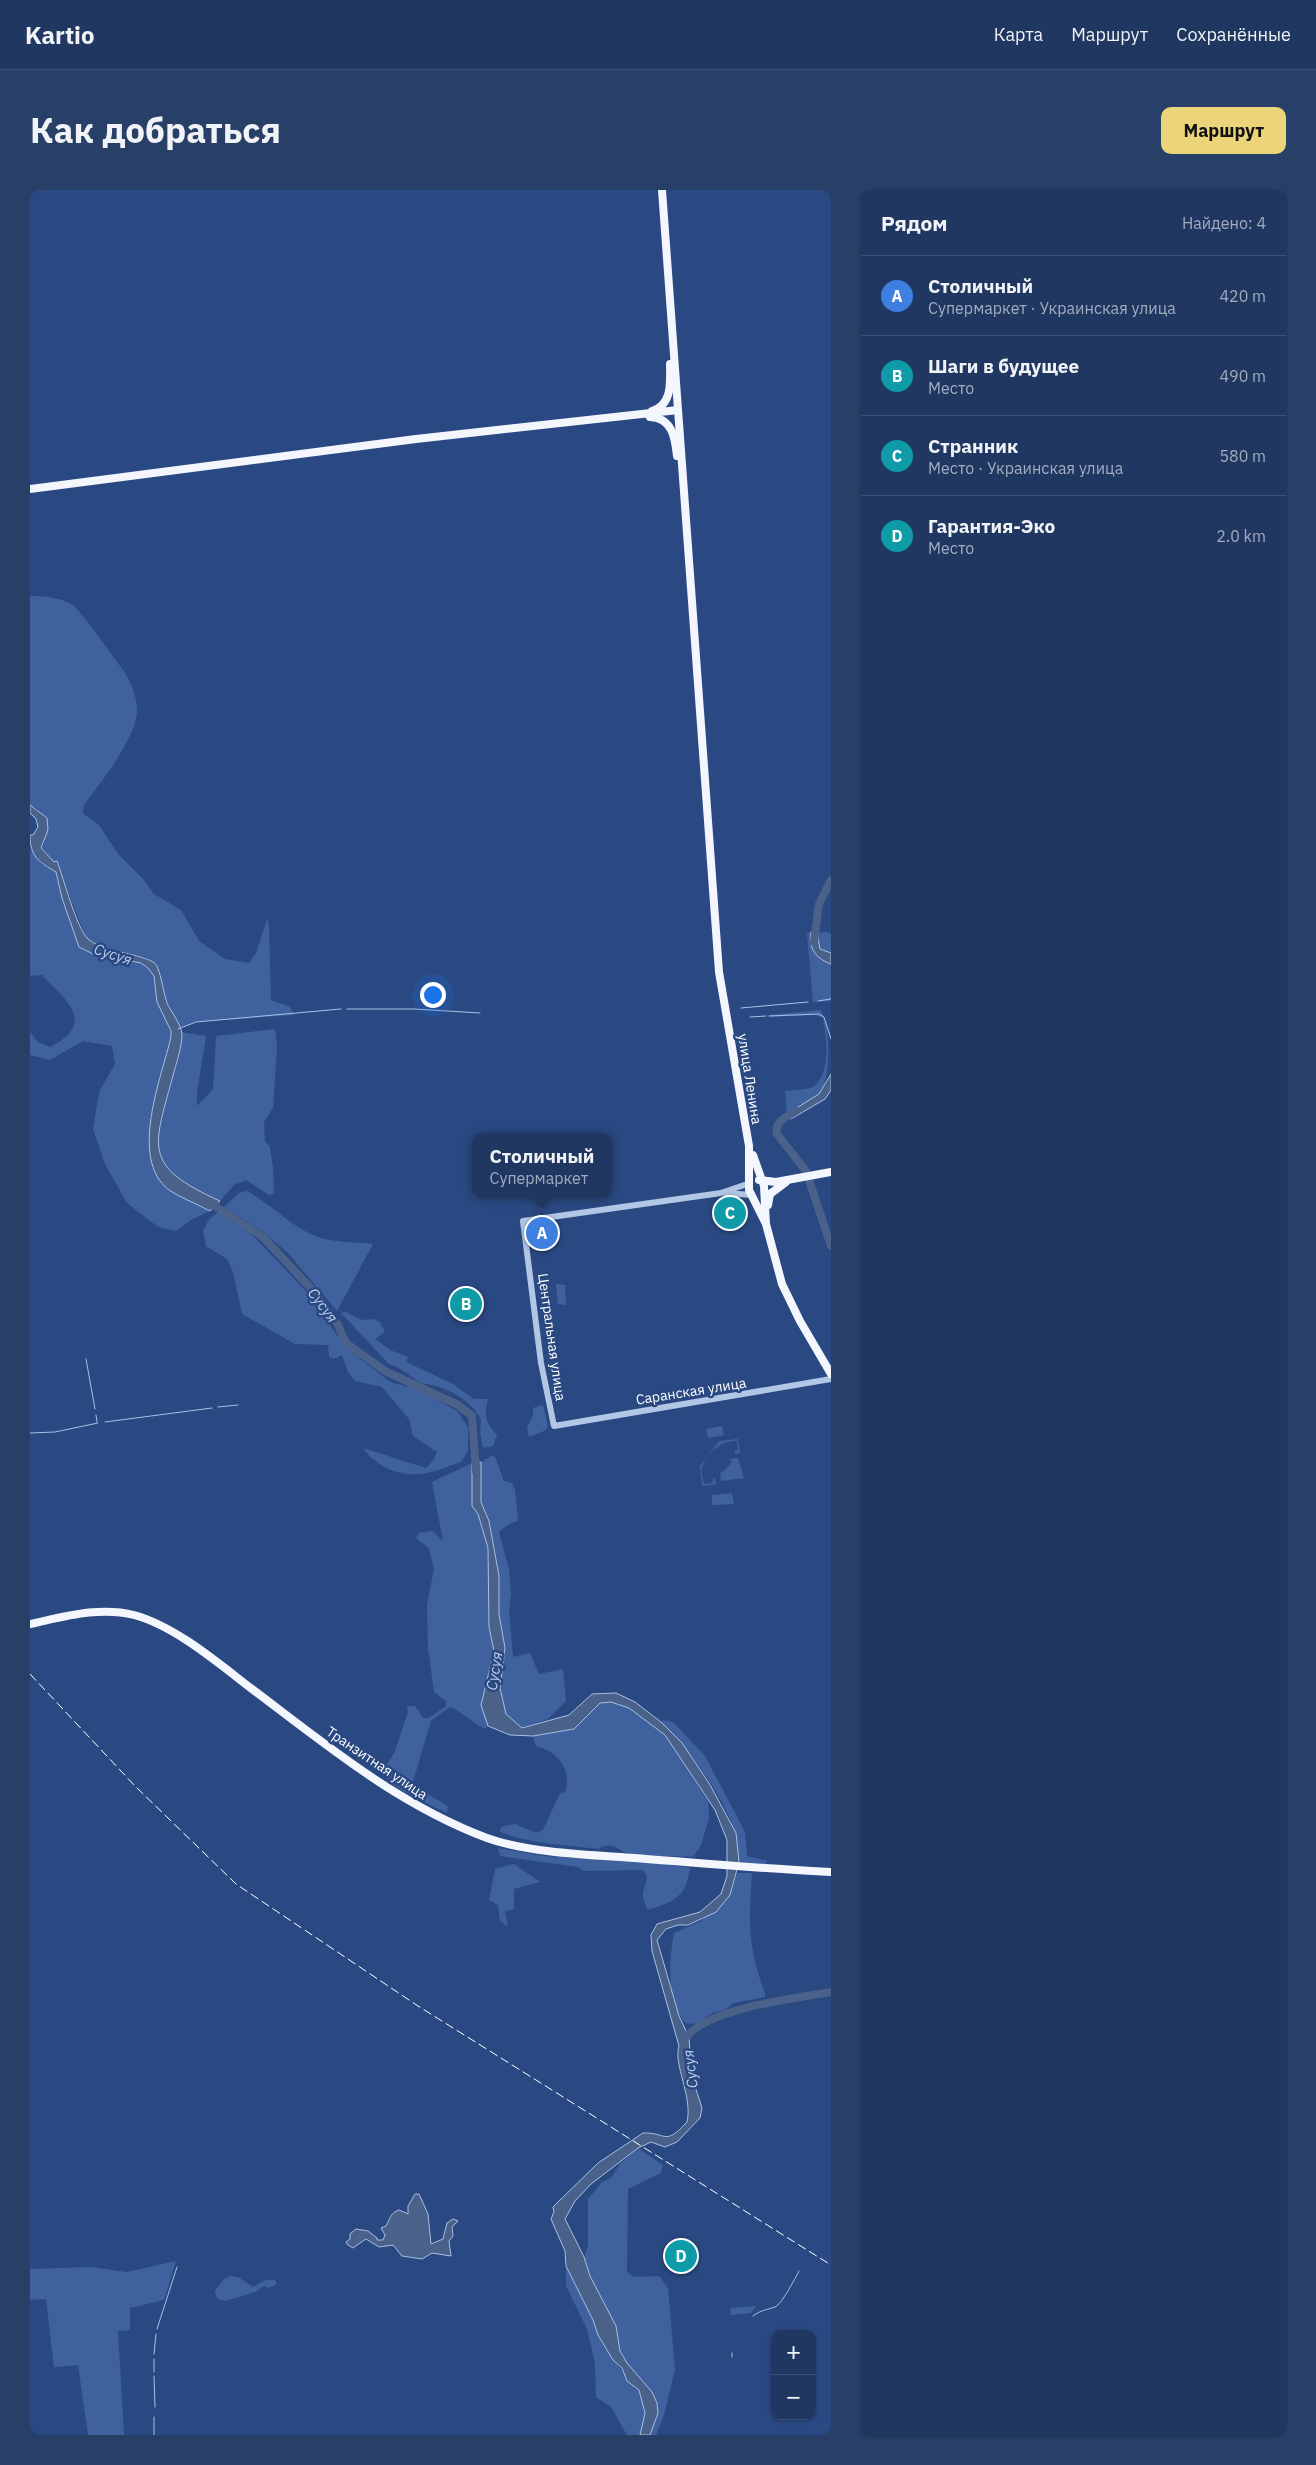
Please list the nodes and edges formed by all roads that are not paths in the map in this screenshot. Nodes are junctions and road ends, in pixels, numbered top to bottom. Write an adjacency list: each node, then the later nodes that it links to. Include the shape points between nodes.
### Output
1 (662, 190): 2 (main road)
2 (669, 294): 3 (main road); 4 (main road, via 669,394 657,409)
3 (678, 410): 4 (main road); 7 (main road)
4 (636, 415): 5 (main road)
5 (624, 416): 6 (main road, via 391,442); 7 (main road, via 656,417 670,427 676,448 681,508)
6 (30, 489)
7 (686, 524): 8 (main road, улица Ленина, via 720,972)
8 (749, 1146): 9 (main road, улица Ленина); 12 (main road, улица Ленина)
9 (757, 1168): 11 (main road, via 766,1177); 13 (main road, улица Ленина)
10 (827, 1173): 11 (main road)
11 (792, 1180): 13 (main road); 14 (main road); 17 (main road, via 770,1194)
12 (750, 1182): 13 (main road); 15 (street); 16 (main road, улица Ленина, via 748,1188)
13 (762, 1182): 14 (main road, улица Ленина)
14 (763, 1192): 16 (main road); 17 (main road, улица Ленина)
15 (721, 1193): 16 (street); 20 (street, Центральная улица, via 524,1221 541,1364)
16 (752, 1195): 17 (main road, улица Ленина)
17 (766, 1224): 18 (main road, улица Ленина, via 774,1262 790,1303)
18 (831, 1374)
19 (831, 1380): 20 (street, Саранская улица)
20 (554, 1426)
21 (30, 1624): 22 (main road, Транзитная улица, via 107,1611 150,1620 216,1662 398,1796 431,1815 490,1839 544,1850)
22 (831, 1872)

